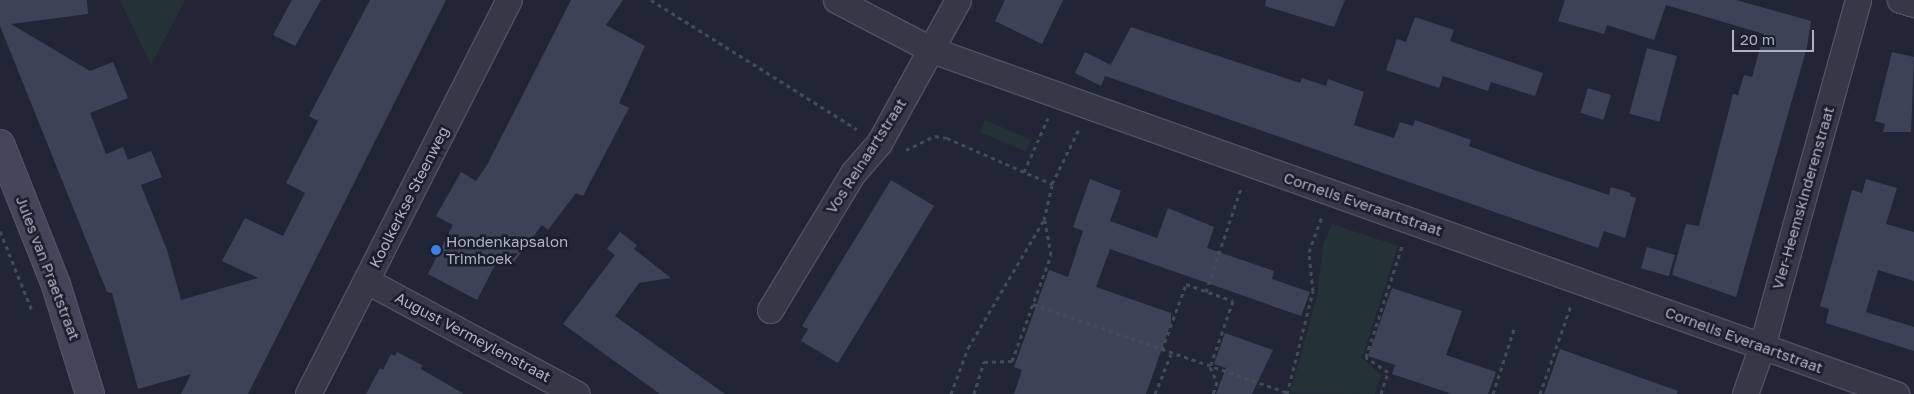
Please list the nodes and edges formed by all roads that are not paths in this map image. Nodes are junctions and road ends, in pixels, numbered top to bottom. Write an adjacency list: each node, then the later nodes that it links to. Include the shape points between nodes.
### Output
1 (509, 0): 9 (street, Koolkerkse Steenweg)
2 (836, 0): 7 (street, Cornelis Everaartstraat)
3 (958, 0): 7 (street, Vos Reinaartstraat)
4 (1858, 0): 11 (street, Vier-Heemskinderenstraat)
5 (1900, 0): 6 (street)
6 (1914, 4)
7 (932, 50): 10 (street, Vos Reinaartstraat, via 879,143 853,173); 11 (street, Cornelis Everaartstraat)
8 (0, 144): 12 (main road, Jules van Praetstraat, via 56,285)
9 (367, 281): 13 (street, Koolkerkse Steenweg); 14 (street, August Vermeylenstraat)
10 (770, 310)
11 (1762, 346): 15 (street, Vier-Heemskinderenstraat); 16 (street, Cornelis Everaartstraat)
12 (90, 394)
13 (308, 394)
14 (577, 394)
15 (1745, 394)
16 (1896, 394)

